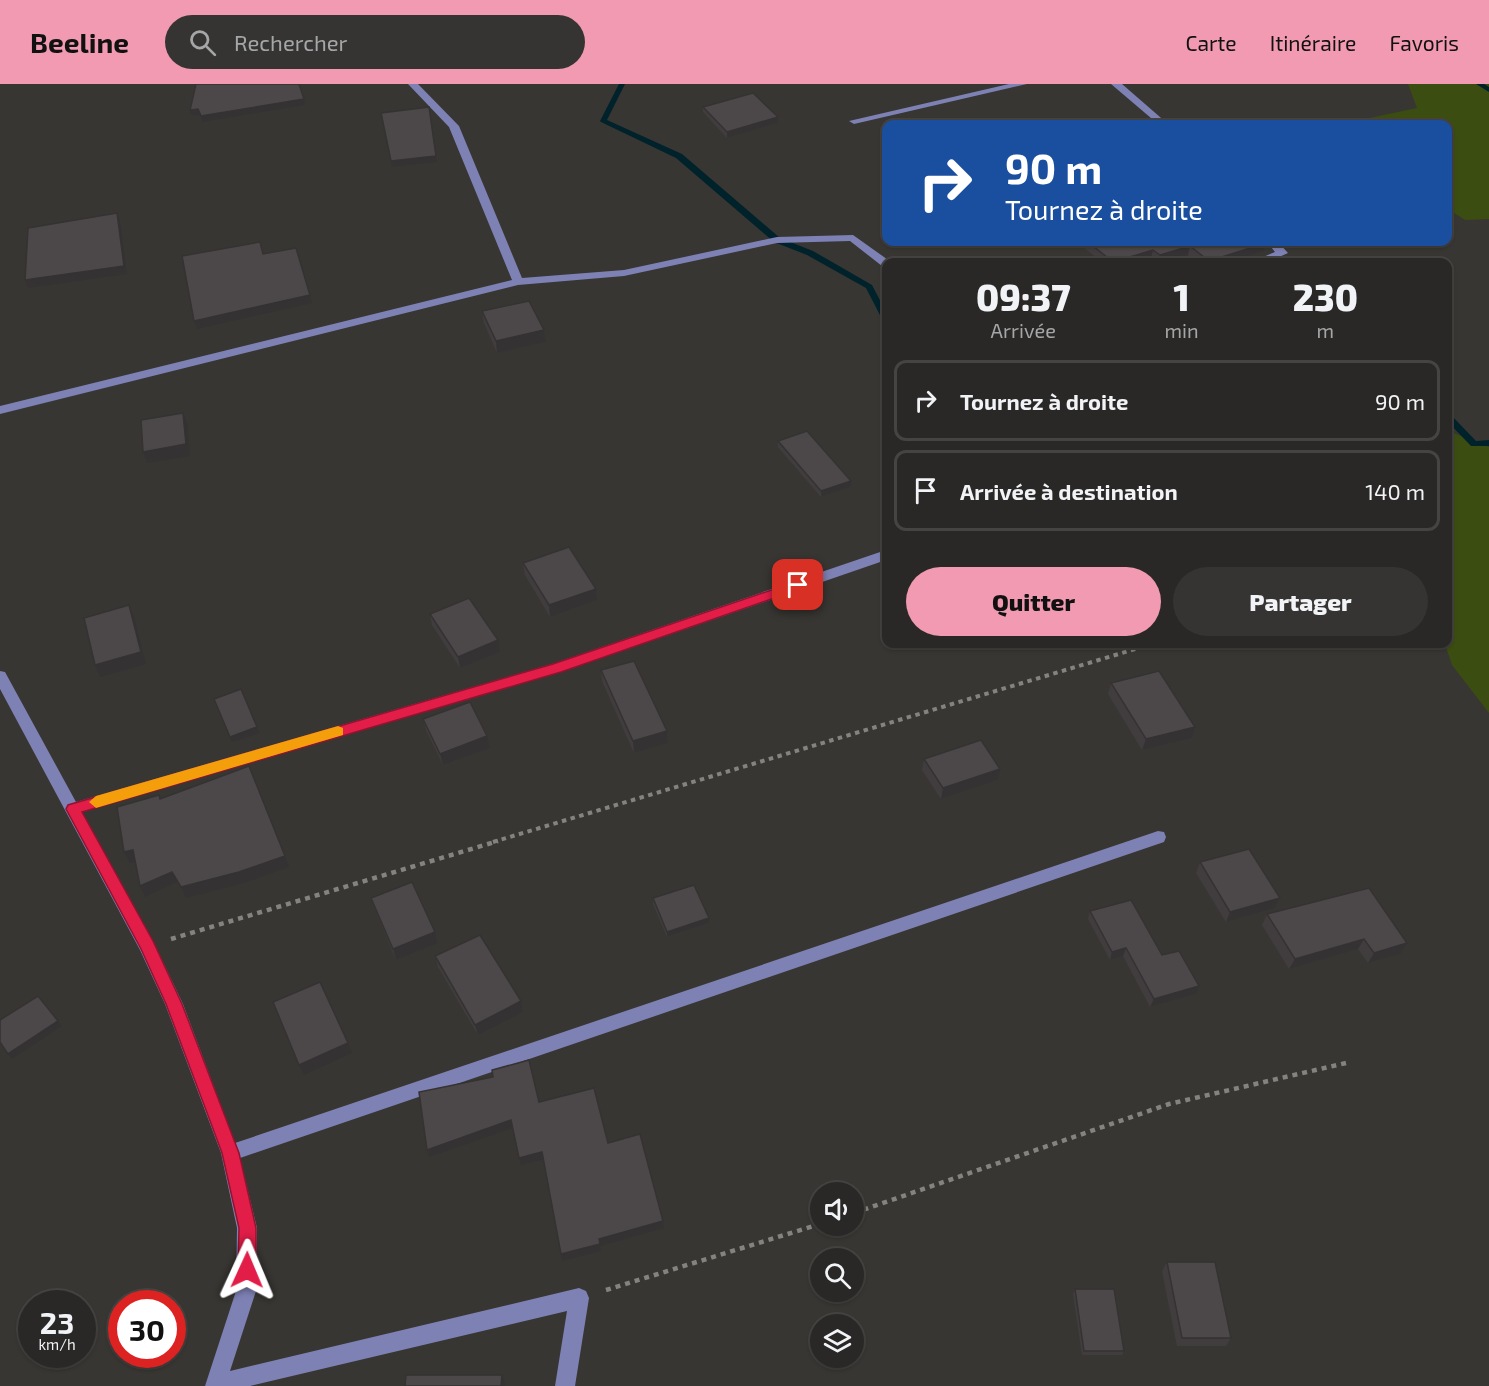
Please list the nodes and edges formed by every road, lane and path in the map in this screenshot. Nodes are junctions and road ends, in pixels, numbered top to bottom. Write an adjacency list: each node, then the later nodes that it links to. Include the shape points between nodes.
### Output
1 (413, 84): 9 (street, via 454,126)
2 (1022, 84): 5 (street)
3 (1116, 84): 4 (street)
4 (1158, 120)
5 (854, 121)
6 (1276, 246): 7 (street, via 1282,253)
7 (1270, 258)
8 (882, 261): 9 (street, via 853,238 777,240 624,273)
9 (518, 282): 10 (street)
10 (0, 410)
11 (882, 556): 14 (street, via 556,668)
12 (1139, 648): 16 (path)
13 (0, 676): 14 (street)
14 (73, 809): 16 (street)
15 (1158, 837): 18 (street)
16 (147, 946): 18 (street, via 174,1004)
17 (1346, 1063): 19 (path, via 1169,1104)
18 (230, 1153): 22 (street, via 247,1228 246,1291)
19 (864, 1210)
20 (810, 1227): 21 (path)
21 (579, 1298): 22 (street); 23 (street)
22 (216, 1385)
23 (565, 1386)

